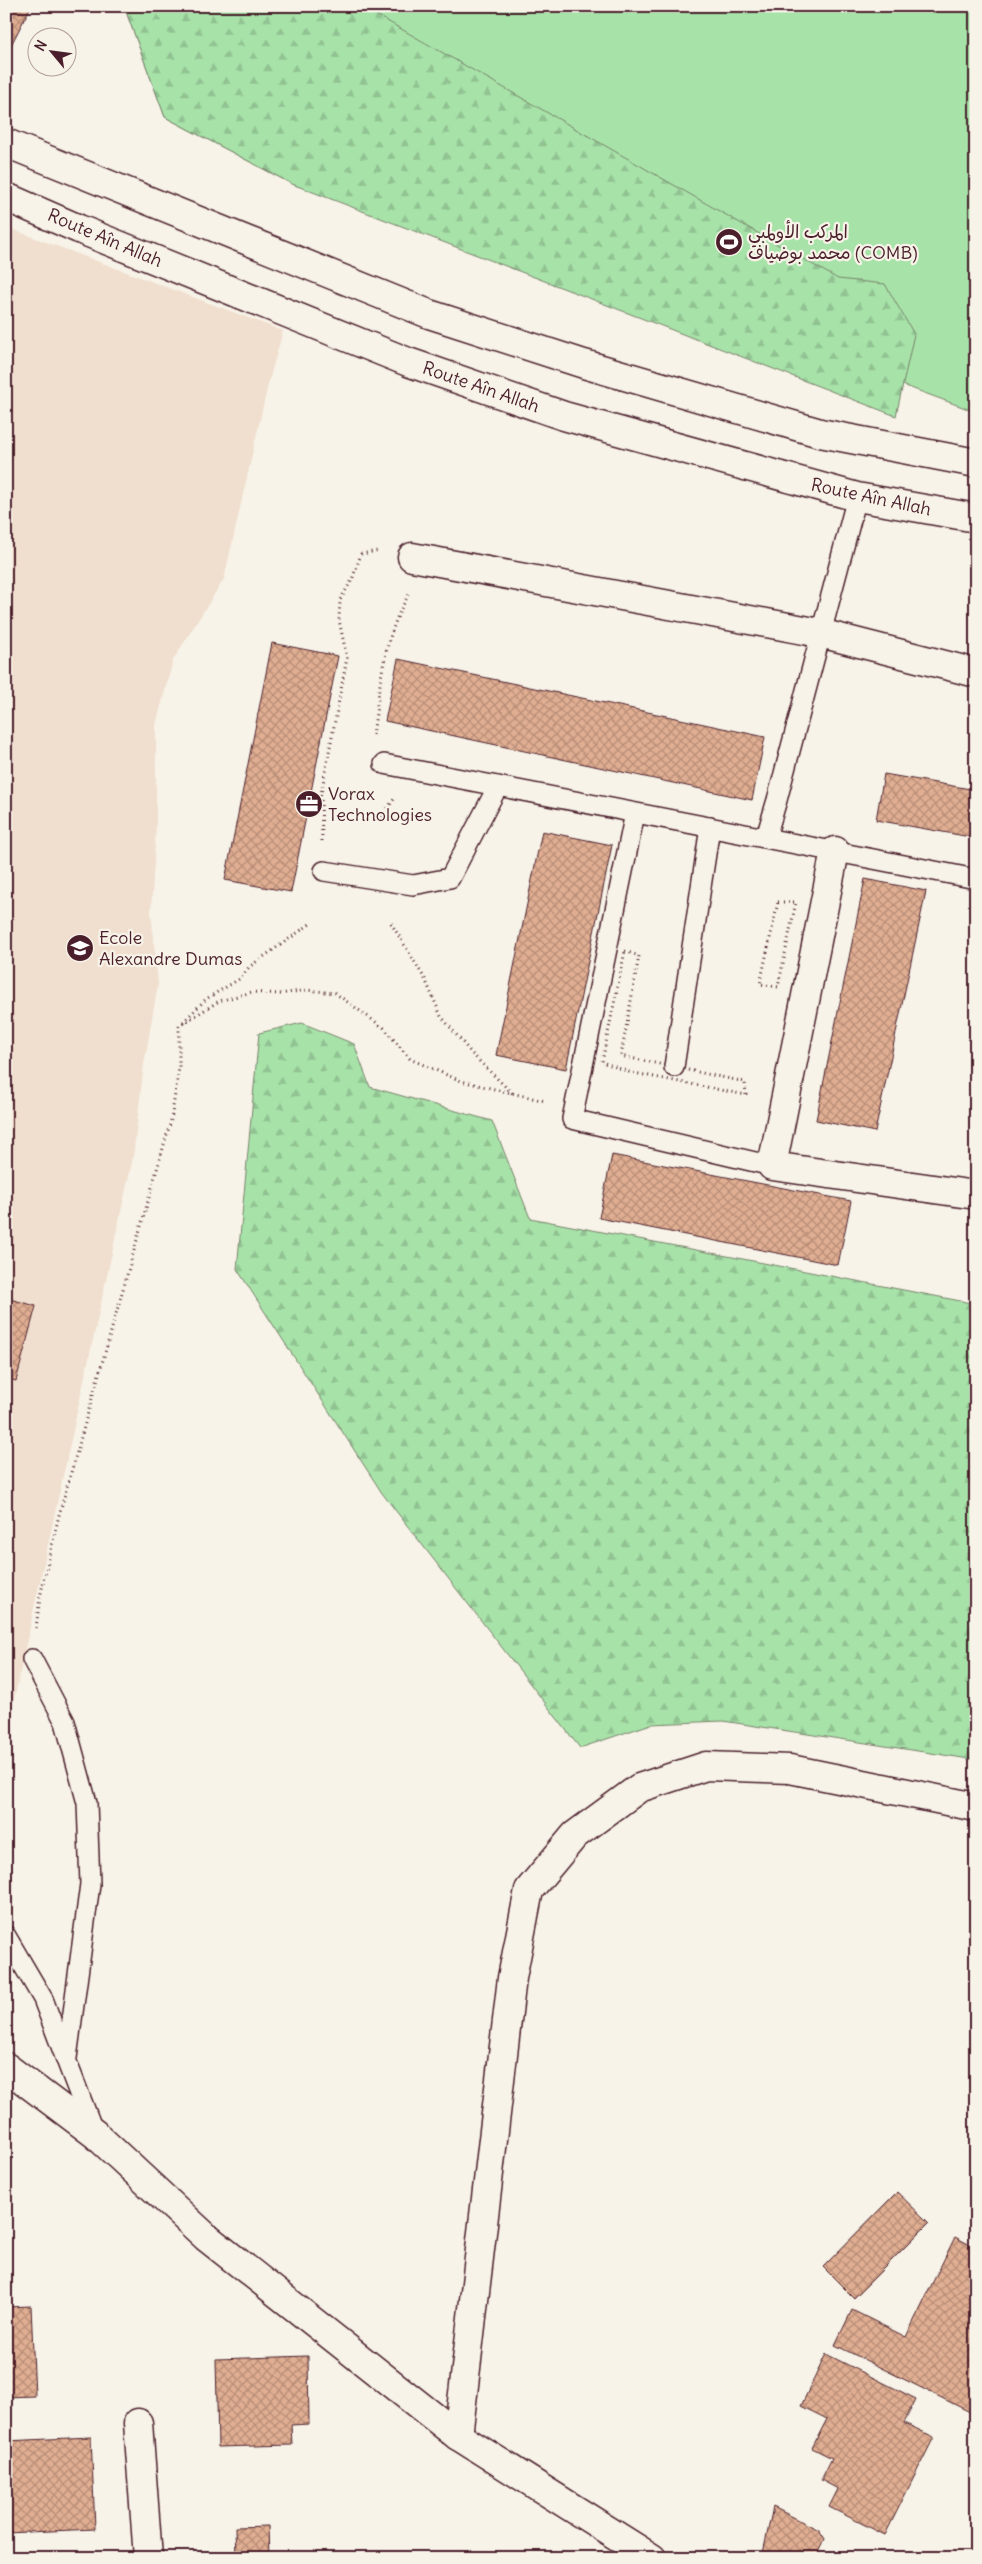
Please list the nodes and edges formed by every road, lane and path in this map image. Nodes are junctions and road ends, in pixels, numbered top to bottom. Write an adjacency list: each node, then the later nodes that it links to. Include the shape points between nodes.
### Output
1 (6, 143): 3 (street, via 429,314 820,434)
2 (6, 196): 4 (street, Route Aîn Allah, via 417,365 564,416)
3 (976, 463)
4 (857, 498): 5 (street, Route Aîn Allah); 7 (lane)
5 (976, 518)
6 (412, 557): 7 (street); 9 (path, via 412,591 400,609 384,662 372,743); 17 (path, via 376,551 361,554 352,580 340,600 339,620 346,658 321,794)
7 (820, 633): 8 (street); 15 (lane)
8 (976, 673)
9 (384, 764): 10 (lane)
10 (498, 786): 12 (lane); 17 (lane, via 450,878 413,885)
11 (399, 792): 13 (path)
12 (636, 813): 14 (lane); 24 (lane)
13 (379, 821)
14 (710, 827): 15 (lane); 22 (lane)
15 (766, 838): 16 (lane)
16 (835, 851): 18 (lane); 25 (street)
17 (324, 871)
18 (976, 879)
19 (391, 923): 23 (path, via 425,979 442,1016 472,1054)
20 (310, 924): 21 (path, via 249,967 241,978 206,999)
21 (179, 1026): 23 (path, via 219,1001 252,992 280,994 307,990 336,993 384,1028 410,1059 461,1081); 27 (path, via 179,1068 171,1120 59,1515 40,1597)
22 (674, 1067)
23 (513, 1094): 24 (path, via 562,1105)
24 (572, 1119): 25 (lane)
25 (772, 1166): 26 (street)
26 (976, 1195)
27 (32, 1659): 30 (lane, via 65,1722 87,1803 90,1884)
28 (976, 1807): 34 (street, via 790,1769 706,1766 639,1788 576,1835 529,1890 512,1978)
29 (6, 1936): 30 (lane, via 43,1999)
30 (67, 2058): 32 (lane)
31 (6, 2068): 32 (street)
32 (94, 2134): 34 (street, via 206,2238)
33 (138, 2423): 35 (street)
34 (458, 2436): 36 (street)
35 (148, 2558)
36 (652, 2558)

